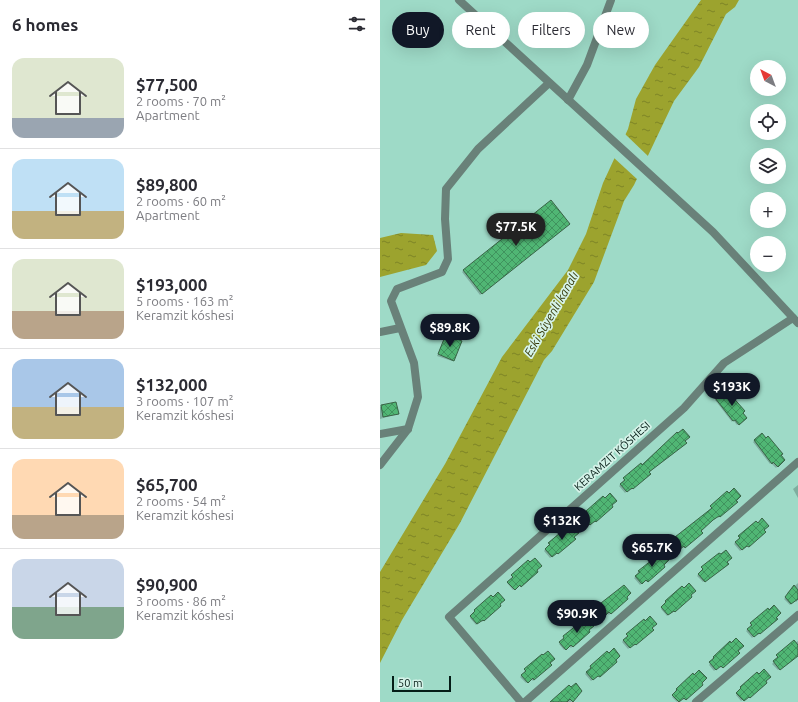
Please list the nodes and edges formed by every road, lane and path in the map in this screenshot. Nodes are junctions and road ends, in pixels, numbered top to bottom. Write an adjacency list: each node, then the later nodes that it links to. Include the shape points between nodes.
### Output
1 (459, 0): 3 (street)
2 (612, 0): 4 (street, via 587,65)
3 (550, 83): 4 (street); 6 (street, via 478,149 446,189 448,259 442,272 397,289 391,301)
4 (568, 100): 5 (street, via 713,232)
5 (796, 320): 13 (street, KERAMZIT KÓSHESI, via 724,362 684,408 449,617)
6 (400, 328): 7 (street); 8 (street, via 414,363 418,397)
7 (380, 332)
8 (408, 429): 9 (street); 11 (street)
9 (380, 434)
10 (798, 462): 14 (street)
11 (380, 465)
12 (798, 615): 15 (street)
13 (520, 702)
14 (525, 702)
15 (696, 702)

